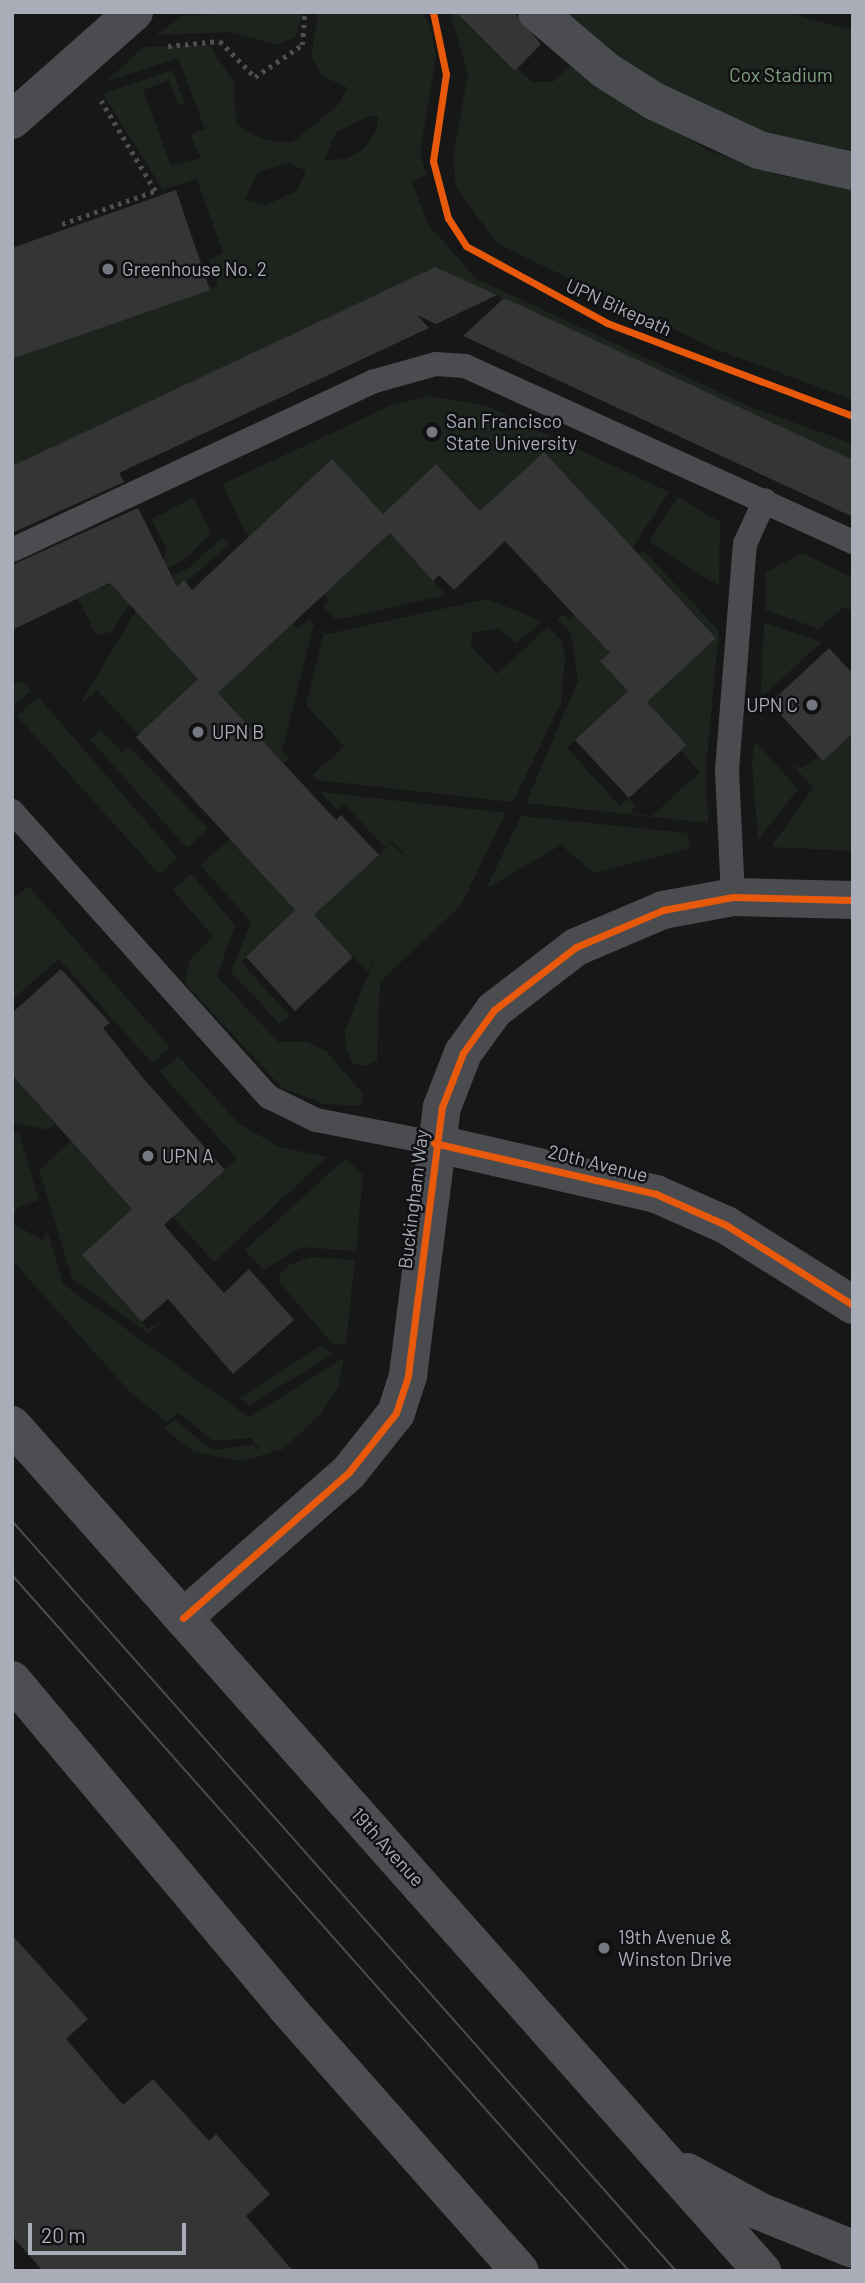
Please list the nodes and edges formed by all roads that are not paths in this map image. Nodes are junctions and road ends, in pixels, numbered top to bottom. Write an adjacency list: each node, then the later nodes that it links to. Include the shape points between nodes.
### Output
1 (134, 12): 3 (street)
2 (537, 12): 4 (street, via 605,70 654,101 759,150)
3 (12, 120)
4 (853, 171)
5 (765, 500): 6 (lane); 7 (lane, via 465,366 436,364 410,366 375,381); 9 (lane, via 745,544 727,771)
6 (853, 542)
7 (12, 551)
8 (12, 811): 11 (lane, via 269,1097 316,1120)
9 (733, 897): 10 (street, Buckingham Way); 11 (street, Buckingham Way, via 663,910 608,930 527,979 463,1053)
10 (853, 900)
11 (434, 1143): 12 (street, 20th Avenue, via 656,1194 726,1225); 14 (street, Buckingham Way, via 414,1334 396,1413 349,1472)
12 (853, 1306)
13 (12, 1425): 14 (highway, 19th Avenue)
14 (183, 1618): 16 (highway, 19th Avenue)
15 (12, 1680): 18 (highway, via 287,2008)
16 (661, 2157): 17 (highway, via 759,2211); 19 (highway, 19th Avenue)
17 (853, 2249)
18 (520, 2271)
19 (762, 2271)

